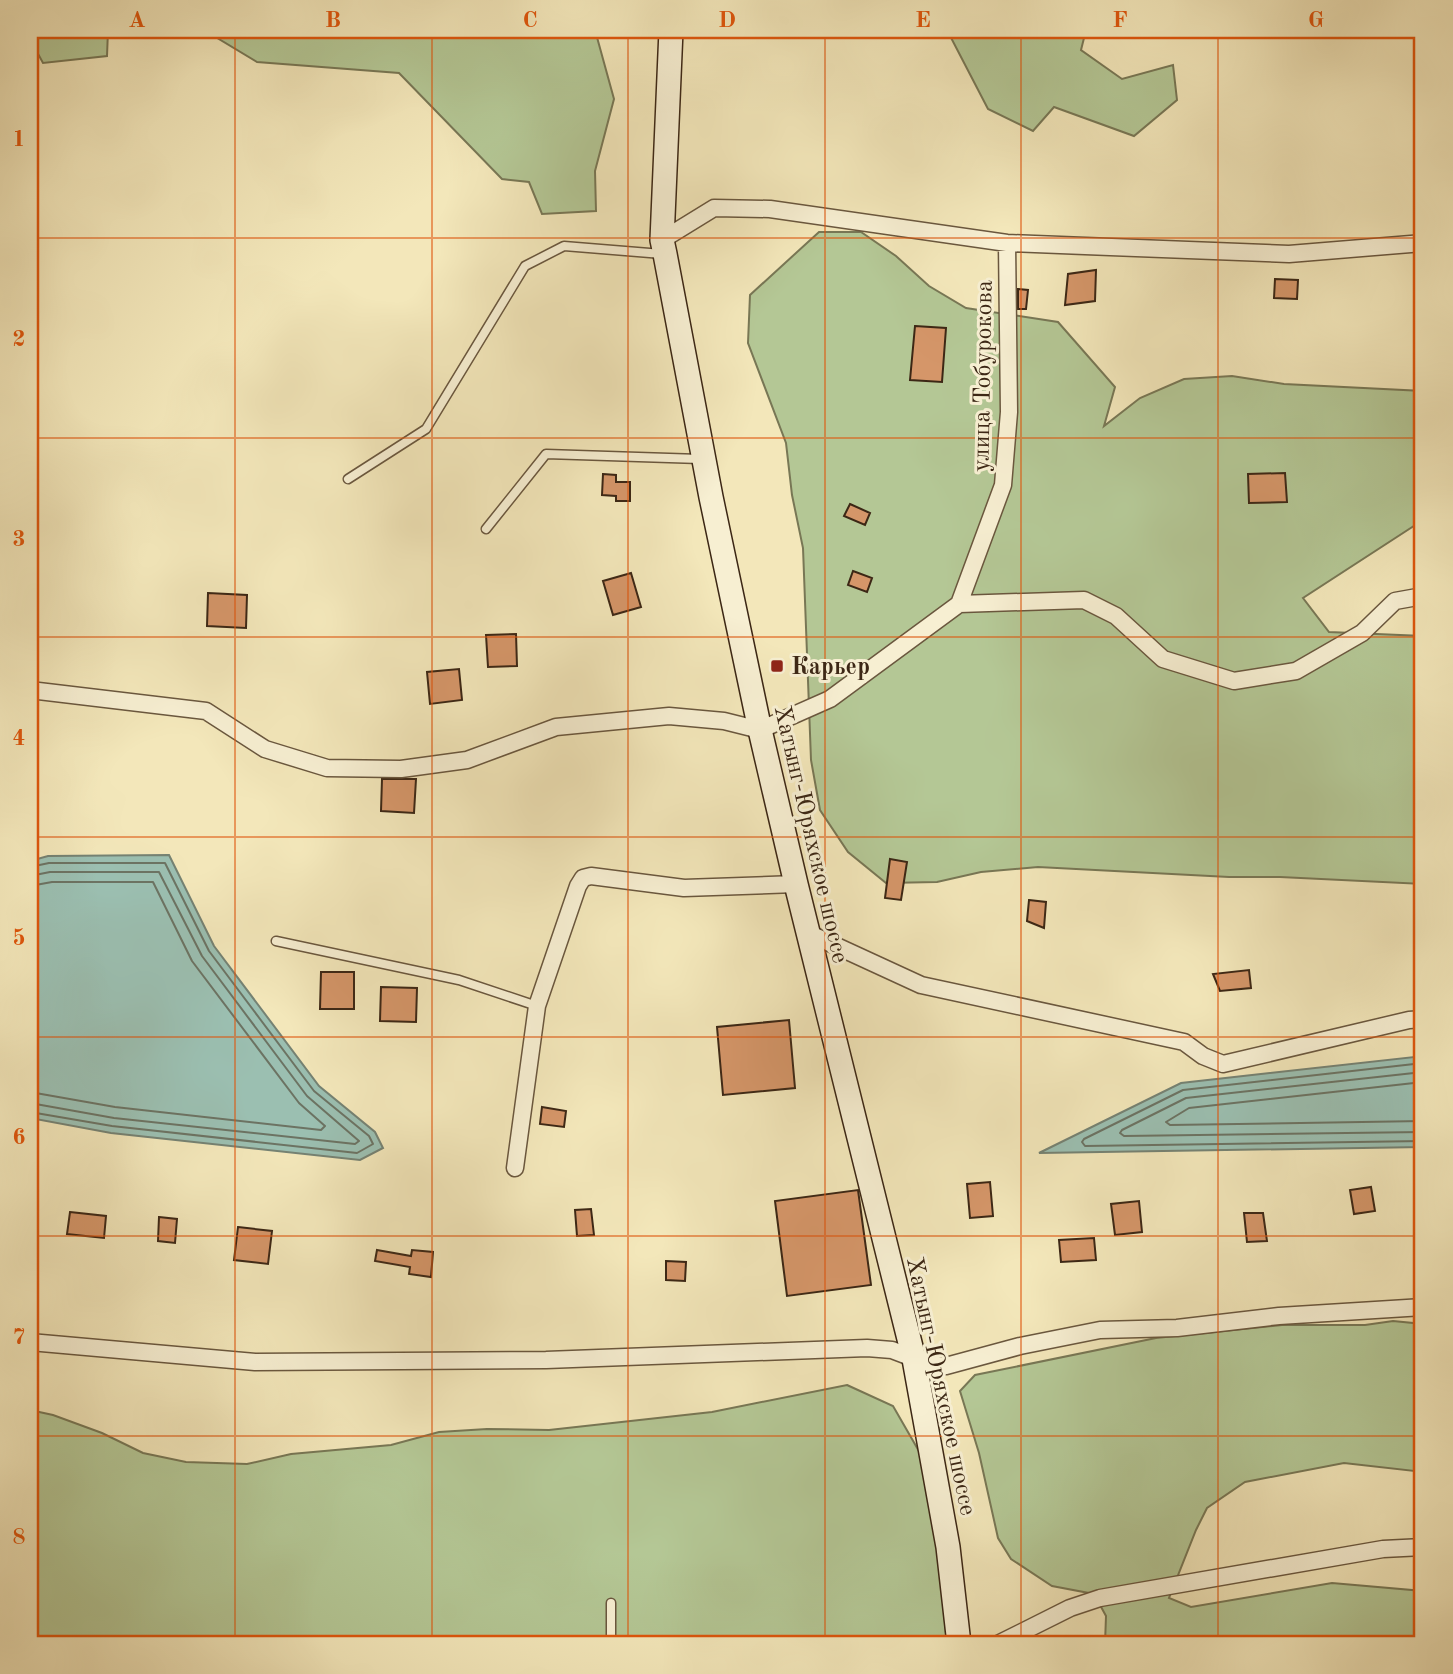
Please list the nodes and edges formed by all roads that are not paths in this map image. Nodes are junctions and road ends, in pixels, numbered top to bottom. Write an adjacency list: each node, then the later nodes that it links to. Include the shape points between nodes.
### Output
1 (671, 30): 4 (street, Хатынг-Юряхское шоссе)
2 (1007, 243): 3 (street, via 1289,254); 4 (street, via 770,209 714,208); 9 (street, улица Тобурокова, via 1009,412 1003,485)
3 (1423, 243)
4 (663, 247): 5 (street, Хатынг-Юряхское шоссе); 6 (lane, via 564,246 525,266 426,429)
5 (703, 459): 7 (lane, via 546,454); 11 (street, Хатынг-Юряхское шоссе)
6 (348, 479)
7 (485, 529)
8 (1423, 596): 9 (street, via 1395,601 1362,633 1296,671 1234,681 1163,659 1116,616 1084,600)
9 (959, 604): 11 (street, via 830,699)
10 (30, 690): 11 (street, via 206,711 265,749 327,768 401,769 467,760 556,727 669,716)
11 (760, 730): 12 (street, Хатынг-Юряхское шоссе)
12 (796, 884): 13 (street, Хатынг-Юряхское шоссе); 15 (street, via 684,888 623,878 583,878)
13 (808, 933): 16 (street, via 921,985 1184,1042 1223,1064); 20 (street, Хатынг-Юряхское шоссе)
14 (276, 941): 15 (lane, via 459,979)
15 (537, 1006): 17 (street)
16 (1423, 1019)
17 (515, 1168)
18 (1423, 1307): 20 (street, via 1100,1330 946,1366)
19 (30, 1342): 20 (street, via 255,1362 546,1360 867,1348 892,1350)
20 (914, 1359): 25 (street, Хатынг-Юряхское шоссе, via 948,1547)
21 (1423, 1546): 26 (street, via 1100,1598)
22 (611, 1603): 23 (lane)
23 (611, 1644)
24 (948, 1644): 25 (lane)
25 (959, 1644)
26 (998, 1644)

